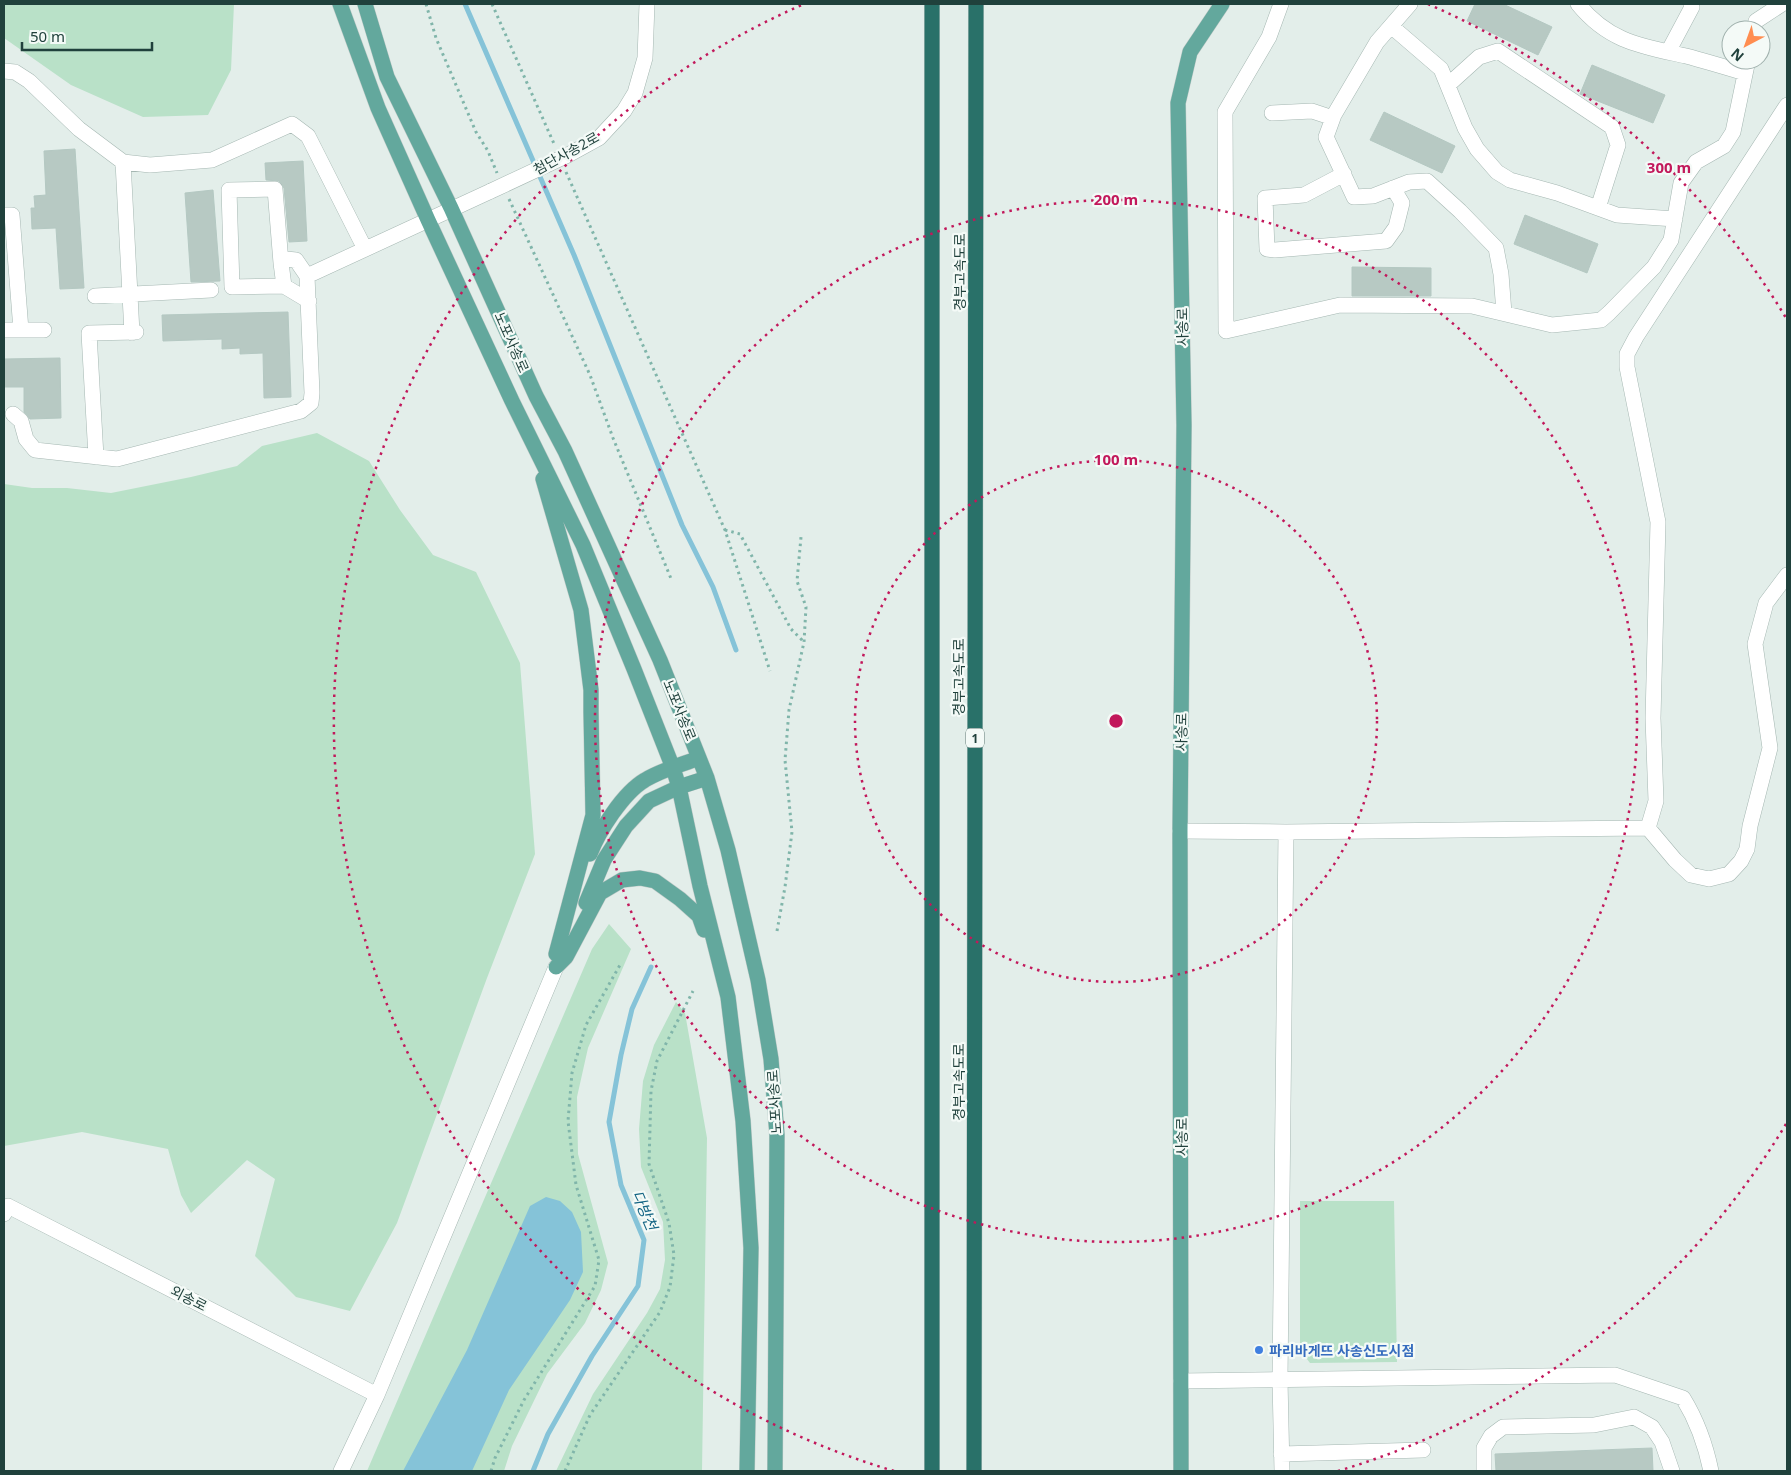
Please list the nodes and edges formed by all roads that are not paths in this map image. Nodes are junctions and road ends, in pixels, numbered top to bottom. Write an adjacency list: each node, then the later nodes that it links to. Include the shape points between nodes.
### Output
1 (340, 4): 29 (main road, 노포사송로, via 378,108)
2 (365, 4): 25 (main road, 노포사송로, via 387,77)
3 (647, 4): 25 (street, 첨단사송2로, bridge, via 645,58 636,93 599,138 495,184)
4 (932, 4): 64 (highway, 경부고속도로)
5 (976, 4): 65 (highway, 경부고속도로 / 1)
6 (1222, 4): 51 (main road, 사송로, via 1190,52 1178,103 1184,425)
7 (1281, 4): 38 (street, via 1269,37 1225,112 1226,331 1340,305 1472,306)
8 (1410, 4): 13 (street)
9 (1578, 4): 14 (street, via 1608,33 1646,48)
10 (1691, 4): 14 (street)
11 (1782, 4): 12 (street)
12 (1759, 20)
13 (1391, 26): 18 (street, via 1441,69); 21 (street, via 1377,42)
14 (1668, 52): 15 (street)
15 (1721, 62)
16 (1745, 70): 28 (street, via 1733,132 1724,146 1696,162 1682,183)
17 (4, 71): 22 (street, via 15,72 28,81 79,129)
18 (1448, 84): 26 (street, via 1465,128 1477,149 1497,172 1510,180); 26 (street, via 1479,57 1498,51 1612,127 1618,145)
19 (1787, 105): 50 (street, via 1627,354 1658,522 1653,718 1656,801)
20 (1272, 113): 21 (street, via 1312,111)
21 (1333, 118): 23 (street, via 1326,137)
22 (123, 162): 30 (street, via 150,166 212,160 292,124 308,136); 35 (street)
23 (1344, 174): 24 (street, via 1354,197 1373,196); 24 (street, via 1304,195 1265,198 1267,249 1386,241 1396,227 1402,203)
24 (1393, 188): 38 (street, via 1409,182 1427,181 1496,248)
25 (452, 208): 29 (street, 첨단사송2로); 46 (main road, 노포사송로, via 656,651)
26 (1598, 208): 28 (street, via 1618,215)
27 (4, 215): 40 (street, via 12,215)
28 (1674, 219): 38 (street, via 1671,240 1654,267 1601,320 1552,326)
29 (428, 220): 30 (street, 첨단사송2로); 43 (main road, 노포사송로)
30 (365, 249): 32 (street, 첨단사송2로)
31 (281, 262): 32 (street, via 296,260); 33 (street); 33 (street, via 275,189 229,190 232,287)
32 (308, 276): 37 (street)
33 (284, 286): 37 (street)
34 (211, 290): 35 (street)
35 (130, 294): 36 (street); 44 (street, via 134,332 89,334)
36 (96, 296)
37 (308, 301): 44 (street, via 312,393 311,403 301,412 117,459)
38 (1504, 313)
39 (4, 330): 40 (street)
40 (21, 330): 41 (street)
41 (44, 330)
42 (13, 414): 44 (street, via 35,450)
43 (531, 439): 47 (main road, 노포사송로, via 583,545); 53 (main road, via 581,610 591,690 593,815)
44 (96, 457)
45 (1787, 575): 50 (street, via 1766,603 1755,644 1770,748 1747,849 1741,861 1730,874 1709,879 1691,875)
46 (699, 758): 47 (main road); 48 (main road, 노포사송로)
47 (673, 768): 49 (main road, 노포사송로); 53 (main road, via 642,781 617,807 595,841)
48 (707, 778): 49 (main road); 63 (main road, 노포사송로, via 728,850 758,980 771,1059 777,1136)
49 (679, 787): 53 (main road, via 649,801 626,826 604,860); 54 (main road, 노포사송로)
50 (1648, 828): 52 (street)
51 (1180, 831): 52 (street); 57 (main road, 사송로)
52 (1286, 832): 56 (street)
53 (559, 959): 54 (main road, via 600,893 622,880 640,878 655,881 680,898 698,916); 58 (street)
54 (724, 980): 62 (main road, 노포사송로, via 743,1121 750,1248)
55 (5, 1207): 58 (street, 외송로)
56 (1280, 1380): 57 (street); 60 (street); 70 (street, via 1615,1374 1683,1398 1708,1456)
57 (1181, 1381): 66 (main road, 사송로)
58 (377, 1395): 61 (street)
59 (1423, 1450): 60 (street)
60 (1282, 1454): 67 (street)
61 (341, 1471)
62 (747, 1471)
63 (776, 1471)
64 (932, 1471)
65 (974, 1471)
66 (1182, 1471)
67 (1282, 1471)
68 (1484, 1471): 69 (street, via 1484,1448 1491,1436 1503,1427 1594,1425 1634,1417 1652,1427 1662,1442)
69 (1672, 1471)
70 (1711, 1471)

